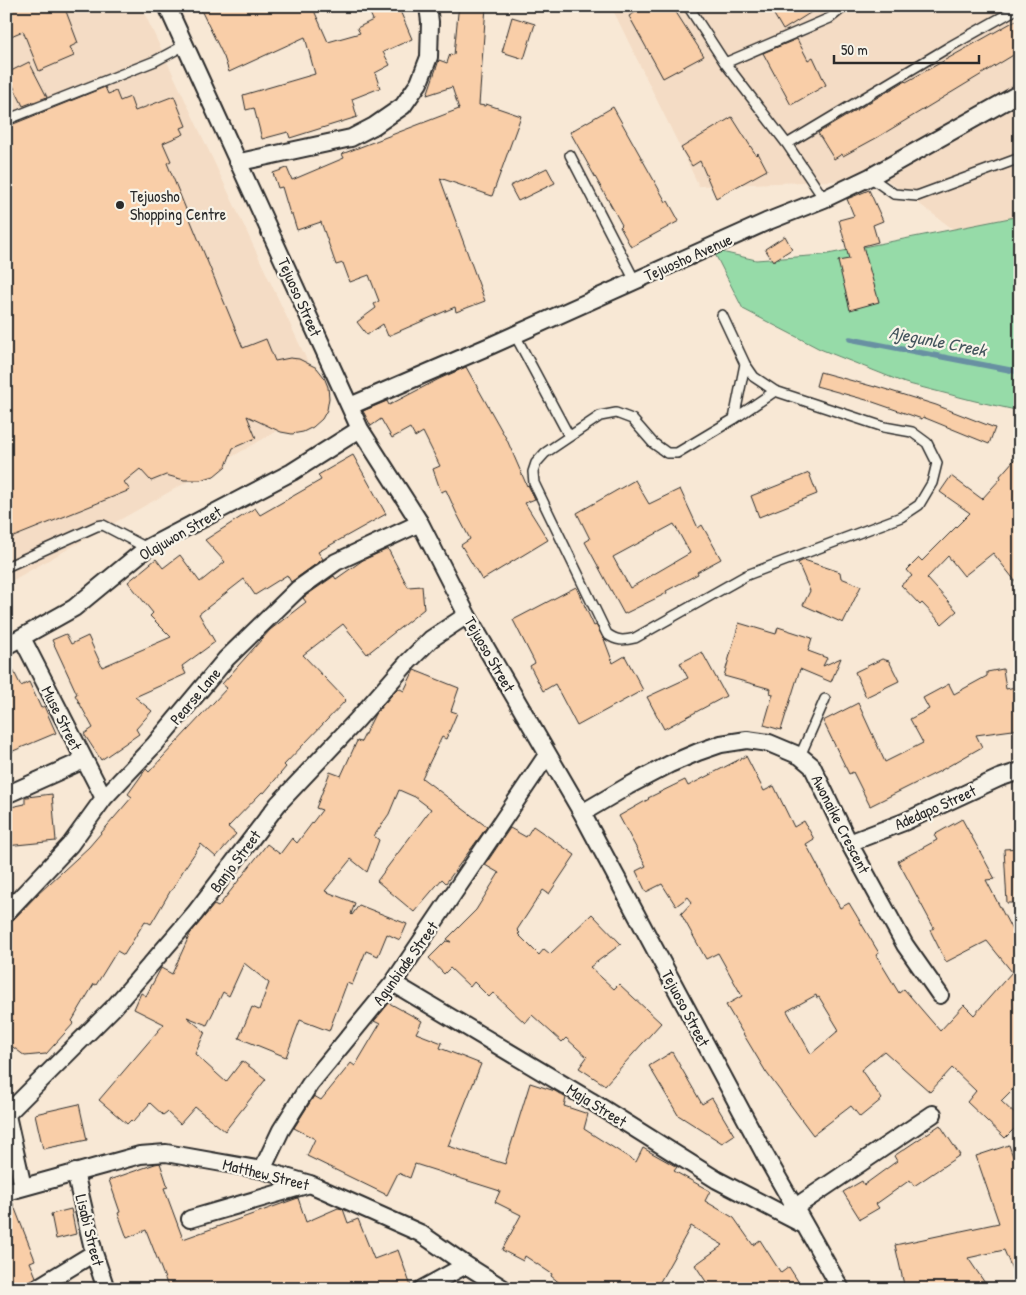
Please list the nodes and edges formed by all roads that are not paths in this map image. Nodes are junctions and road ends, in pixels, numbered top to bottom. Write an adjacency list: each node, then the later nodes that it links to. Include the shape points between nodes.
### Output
1 (167, 6): 6 (street, Tejuoso Street)
2 (428, 6): 13 (street, via 429,57 420,83 403,106 351,138)
3 (688, 6): 7 (lane)
4 (845, 6): 7 (lane, via 830,18)
5 (1020, 7): 10 (lane)
6 (185, 45): 9 (lane, via 155,61); 13 (street, Tejuoso Street)
7 (725, 62): 10 (lane)
8 (1020, 93): 14 (street, Tejuosho Avenue)
9 (6, 120)
10 (787, 144): 15 (lane)
11 (570, 155): 16 (lane)
12 (1020, 158): 14 (lane, via 917,196 894,194)
13 (240, 162): 21 (street, Tejuoso Street)
14 (870, 177): 15 (street, Tejuosho Avenue)
15 (824, 200): 16 (street, Tejuosho Avenue, via 766,222)
16 (635, 281): 18 (street, Tejuosho Avenue)
17 (722, 315): 19 (lane)
18 (516, 334): 21 (street, Tejuosho Avenue); 24 (lane)
19 (745, 364): 20 (lane, via 754,376); 22 (lane)
20 (774, 391): 22 (lane); 24 (lane, via 912,432 927,442 937,463 932,484 919,505 902,517 747,575 635,638 622,641 607,634 534,483 536,464 544,453)
21 (350, 406): 23 (street, Tejuoso Street)
22 (734, 419): 24 (lane, via 677,453 667,453 653,443 632,419 616,413 600,416)
23 (360, 429): 25 (street, Tejuoso Street); 26 (street, Olajuwon Street, via 292,472)
24 (569, 436)
25 (420, 523): 28 (street, Tejuoso Street); 37 (street, Pearse Lane, via 336,562 298,589 226,659 155,744)
26 (147, 548): 27 (lane, via 103,525); 29 (street, Olajuwon Street, via 74,608)
27 (6, 567)
28 (467, 615): 32 (street, Tejuoso Street); 43 (street, Banjo Street, via 432,639 407,663 278,804 195,913 114,1007)
29 (22, 638): 30 (street, Olajuwon Street); 34 (street, Muse Street)
30 (6, 646)
31 (825, 699): 33 (lane)
32 (547, 755): 38 (street, Tejuoso Street); 41 (street, Agunbiade Street)
33 (800, 756): 38 (street, Awonaike Crescent, via 769,743 747,740 721,744 670,764); 39 (street, Awonaike Crescent, via 812,766)
34 (84, 760): 36 (street); 37 (street, Muse Street)
35 (1020, 771): 39 (street, Adedapo Street)
36 (6, 795)
37 (104, 798): 40 (street, Pearse Lane, via 70,845)
38 (582, 813): 50 (street, Tejuoso Street)
39 (849, 843): 42 (street, Awonaike Crescent, via 905,945)
40 (6, 913)
41 (393, 983): 45 (street, Agunbiade Street, via 310,1084 281,1130); 52 (street, Maja Street, via 717,1180)
42 (940, 996)
43 (7, 1112): 48 (street)
44 (934, 1114): 50 (street)
45 (262, 1170): 46 (street, Matthew Street, via 166,1154 140,1155); 47 (street, Matthew Street)
46 (75, 1172): 48 (street, Matthew Street); 53 (street, Lisabi Street)
47 (310, 1184): 51 (street); 54 (street, Matthew Street, via 420,1233)
48 (23, 1187): 49 (street, Matthew Street)
49 (6, 1192)
50 (794, 1208): 52 (street, Tejuoso Street)
51 (190, 1219)
52 (802, 1224): 59 (street, Tejuoso Street)
53 (94, 1252): 55 (street); 56 (street, Lisabi Street)
54 (466, 1265): 57 (street); 58 (street, Matthew Street)
55 (35, 1289)
56 (106, 1289)
57 (422, 1289)
58 (504, 1289)
59 (840, 1289)

